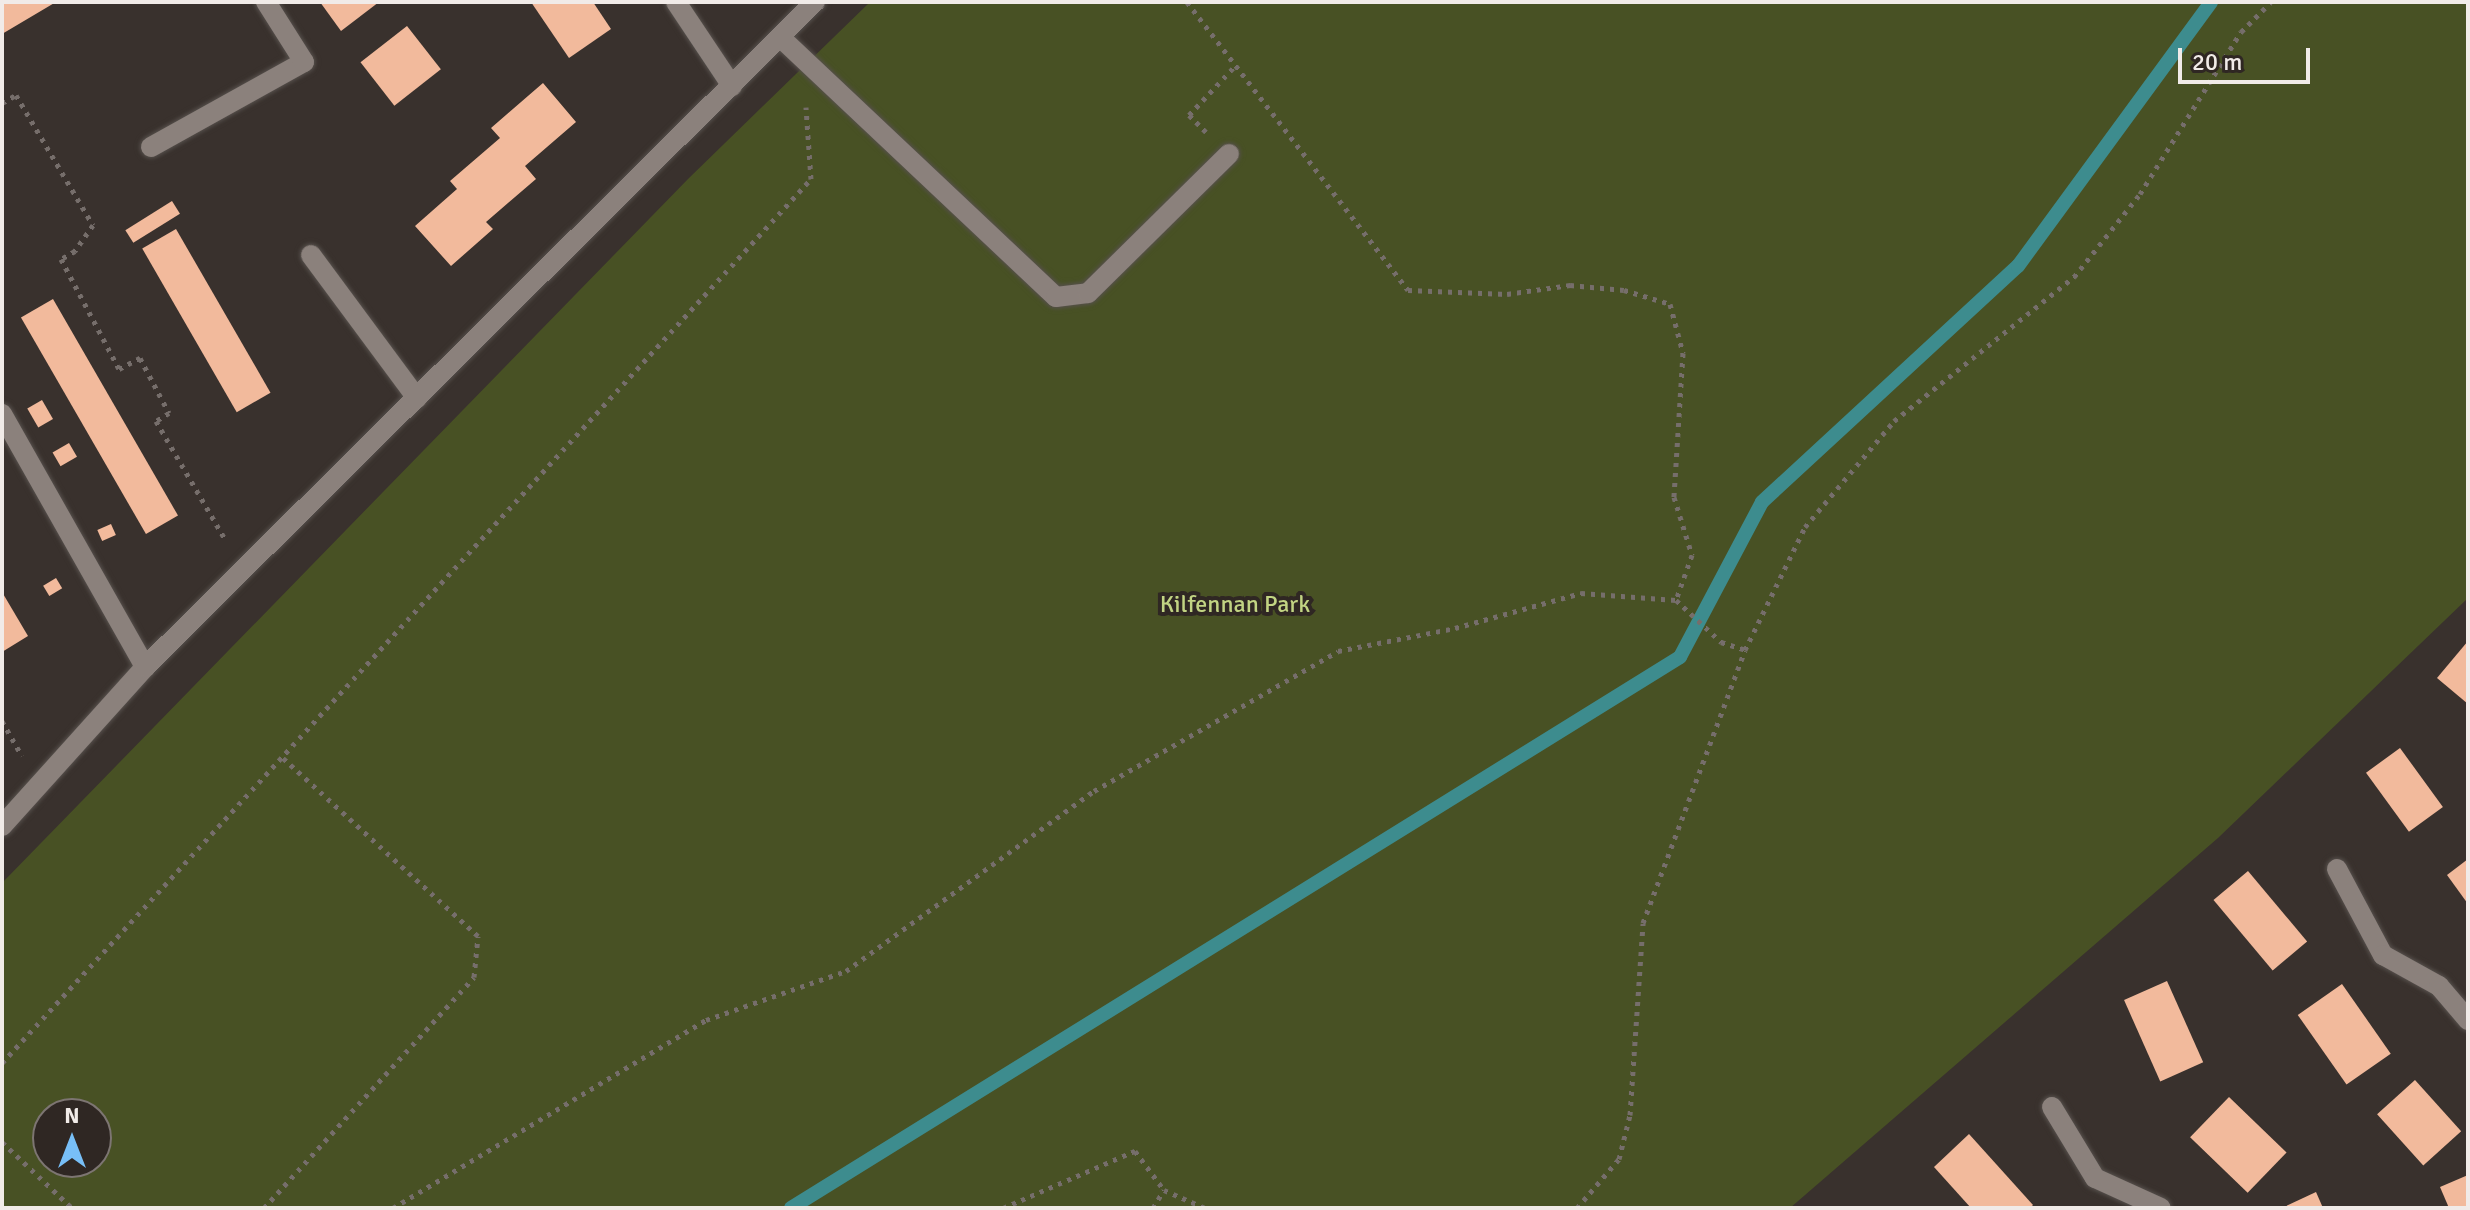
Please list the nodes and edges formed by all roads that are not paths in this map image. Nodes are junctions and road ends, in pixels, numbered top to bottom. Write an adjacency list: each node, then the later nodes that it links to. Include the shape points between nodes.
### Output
1 (266, 2): 6 (street, via 304,62)
2 (676, 2): 5 (street)
3 (815, 2): 4 (street)
4 (780, 37): 5 (street); 7 (street, via 1056,297 1073,300 1088,293)
5 (732, 86): 9 (street)
6 (151, 147)
7 (1229, 154)
8 (311, 255): 9 (street)
9 (417, 398): 11 (street)
10 (2, 414): 11 (street)
11 (145, 667): 12 (street)
12 (2, 826)
13 (2337, 869): 14 (street, via 2383,955 2439,986)
14 (2468, 1020)
15 (2052, 1107): 16 (street, via 2095,1178)
16 (2161, 1208)

